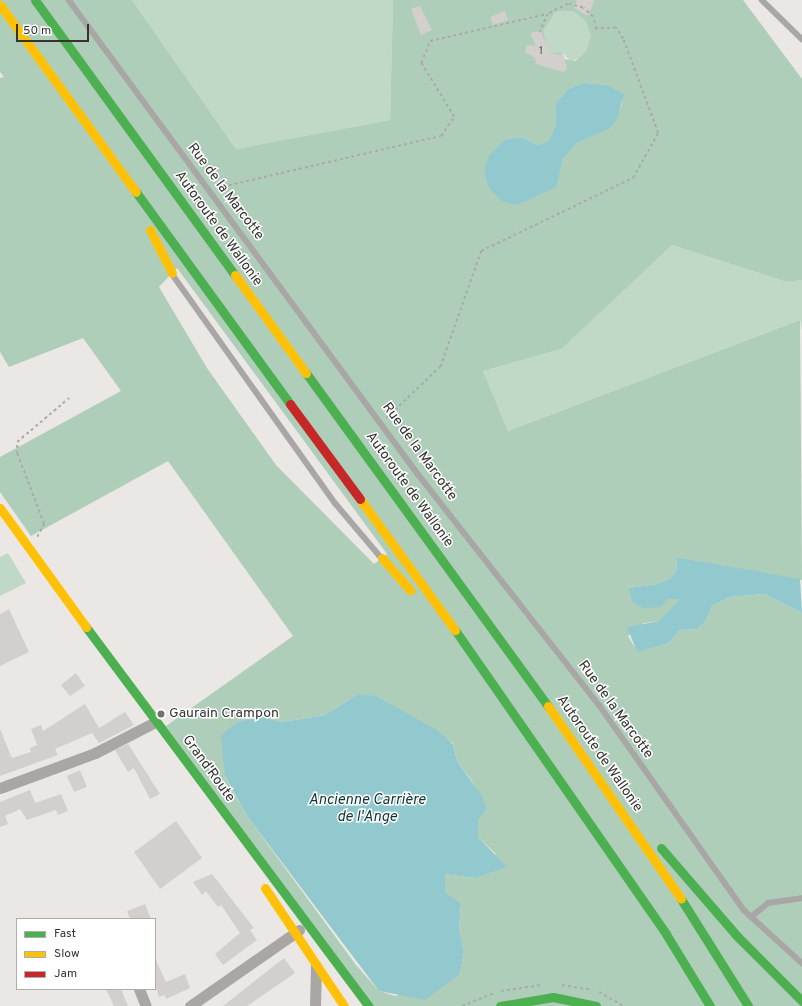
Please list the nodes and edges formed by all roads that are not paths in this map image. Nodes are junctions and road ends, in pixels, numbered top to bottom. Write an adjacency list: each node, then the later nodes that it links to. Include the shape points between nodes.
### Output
1 (35, 0): 14 (main road, Autoroute de Wallonie)
2 (69, 0): 18 (lane, Rue de la Marcotte, via 382,422 600,706 707,861)
3 (762, 0): 5 (lane)
4 (0, 5): 6 (main road)
5 (802, 39)
6 (105, 152): 7 (main road); 11 (main road)
7 (172, 273): 10 (lane, via 213,336 336,504)
8 (0, 508): 12 (main road, Grand'Route)
9 (0, 523): 12 (main road, Grand'Route)
10 (382, 558): 11 (main road)
11 (472, 655): 33 (main road, via 598,832)
12 (151, 724): 13 (street, via 95,753); 15 (main road, Grand'Route); 19 (main road, Grand'Route)
13 (0, 788)
14 (622, 811): 24 (main road, via 650,834 714,911); 34 (main road, Autoroute de Wallonie)
15 (247, 860)
16 (259, 879): 20 (main road)
17 (802, 898): 18 (lane, via 768,903)
18 (751, 917): 21 (lane, Rue de la Marcotte)
19 (306, 925): 20 (street); 30 (main road, Grand'Route)
20 (294, 933): 22 (main road); 27 (street)
21 (802, 963)
22 (316, 966): 28 (street); 29 (main road)
23 (139, 990): 26 (street)
24 (802, 1001)
25 (534, 1002): 31 (main road); 32 (main road, via 553,997)
26 (146, 1006)
27 (190, 1006)
28 (315, 1006)
29 (344, 1006)
30 (368, 1006)
31 (500, 1006)
32 (596, 1006)
33 (710, 1006)
34 (748, 1006)

